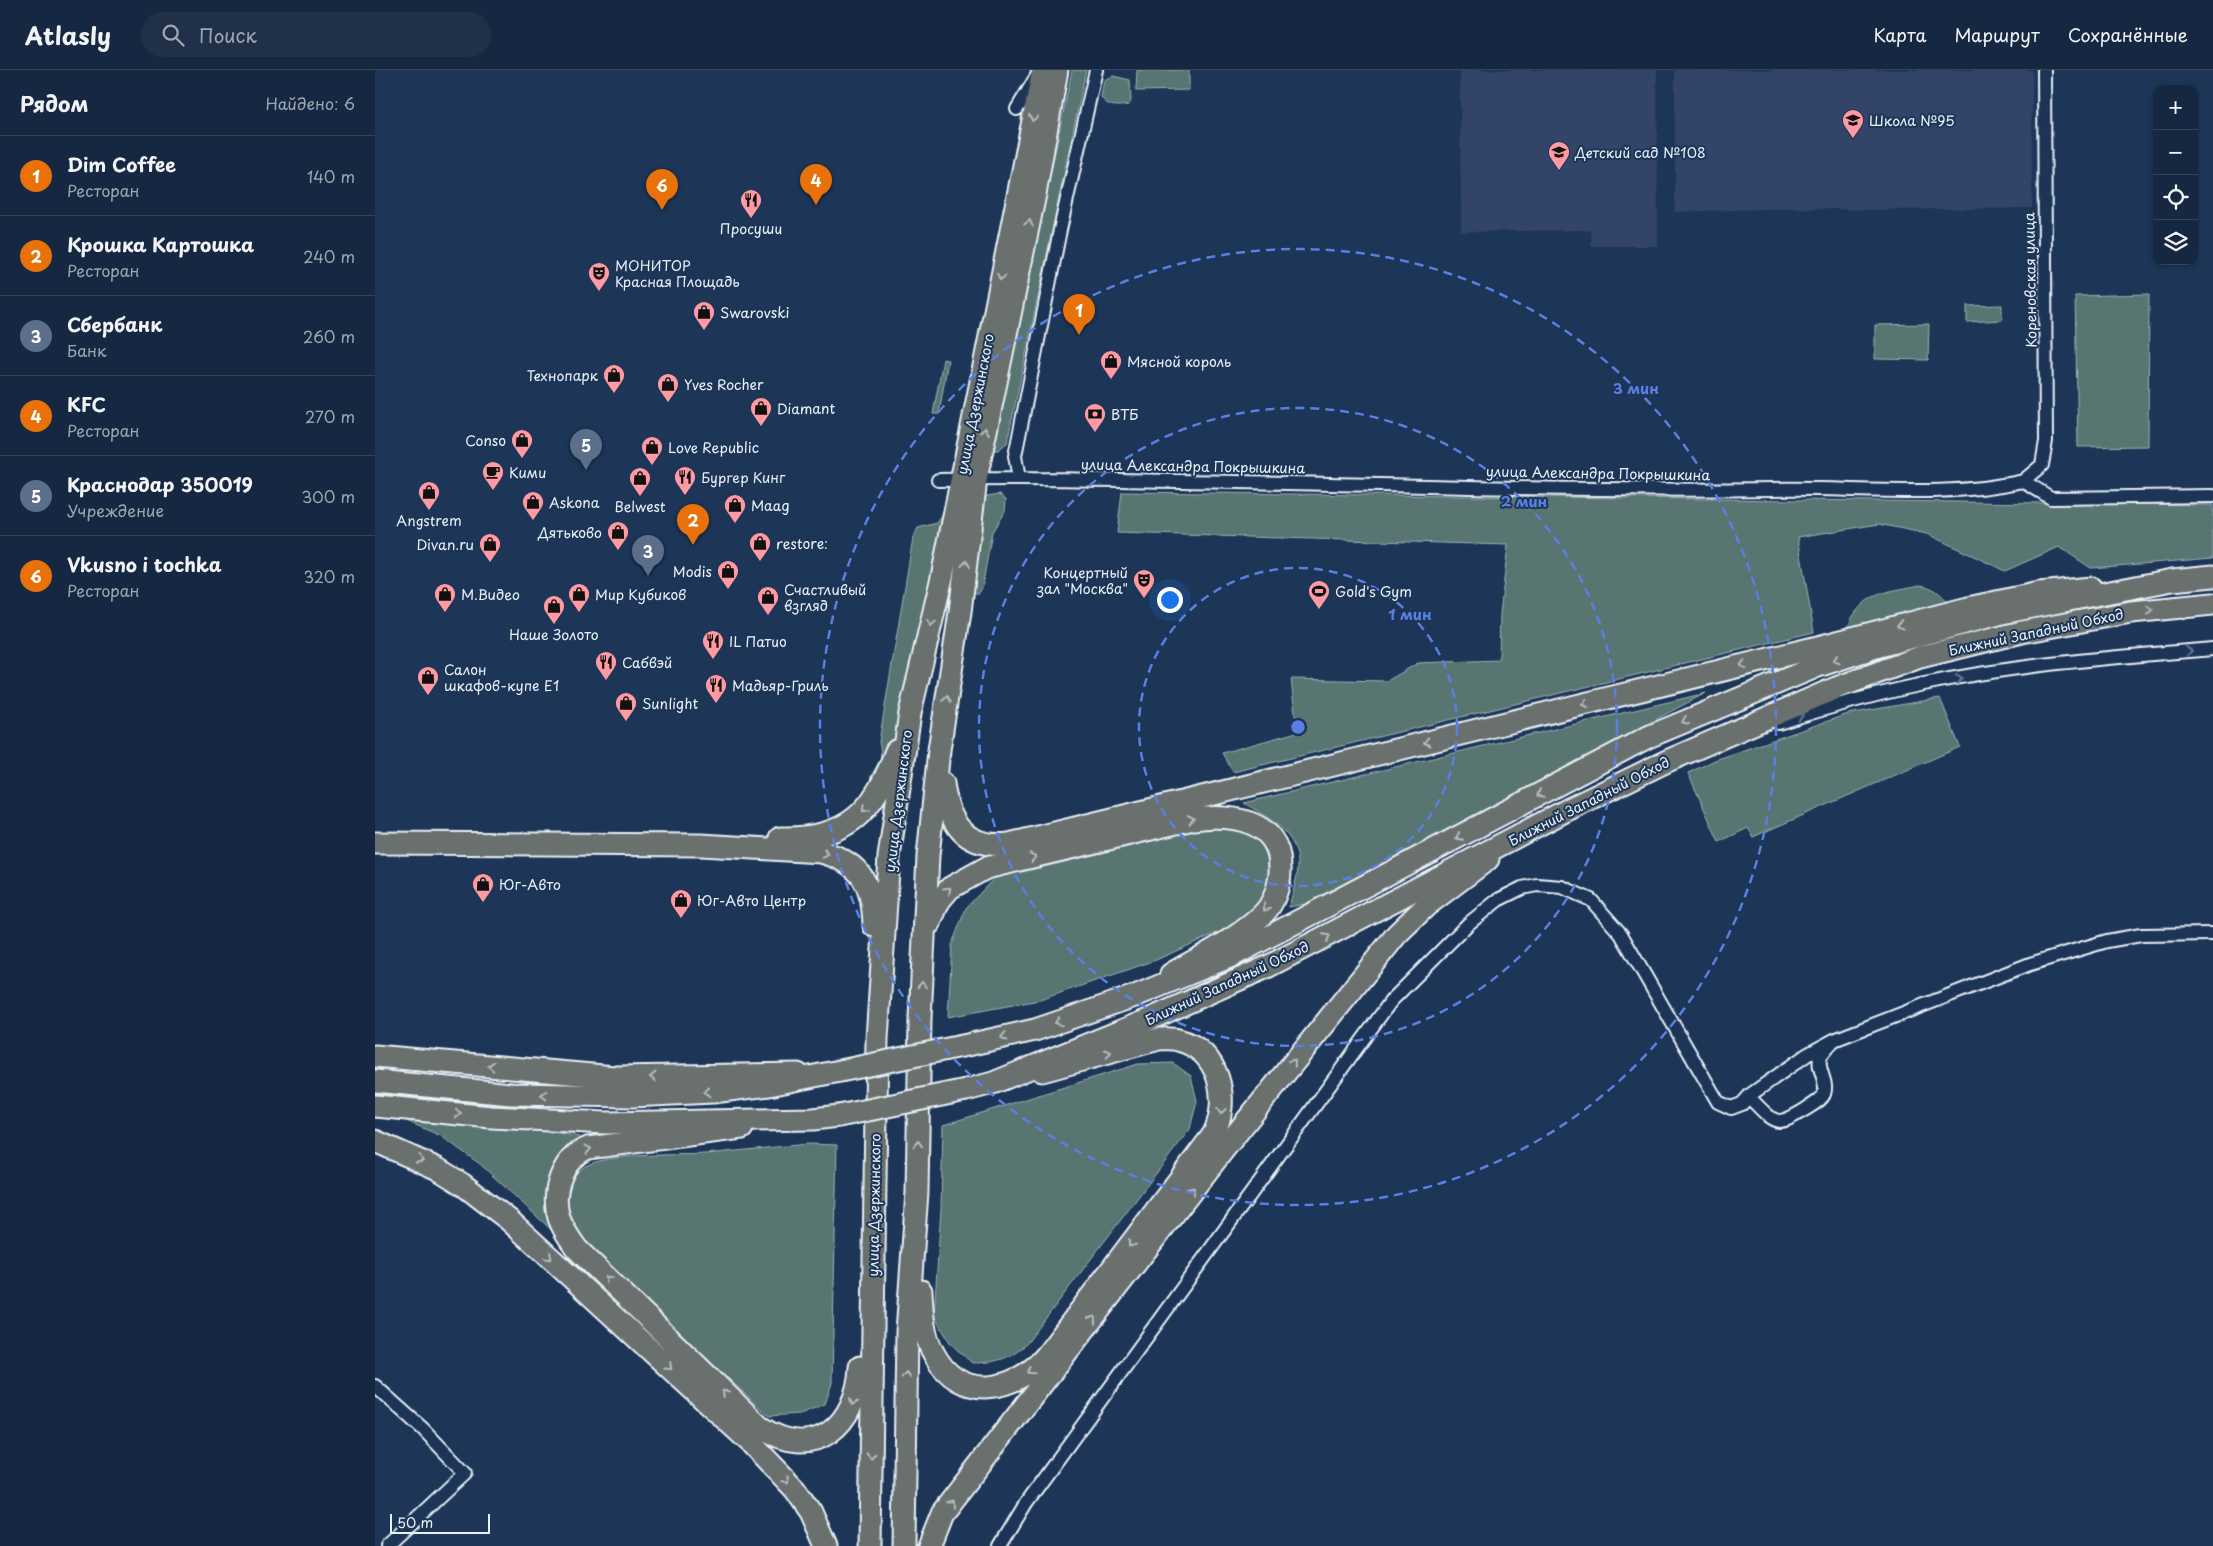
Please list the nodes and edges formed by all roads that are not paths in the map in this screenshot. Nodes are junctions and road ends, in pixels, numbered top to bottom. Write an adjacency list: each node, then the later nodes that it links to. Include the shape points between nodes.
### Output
1 (1042, 70): 5 (street); 6 (main road, улица Дзержинского, one-way to 6)
2 (1057, 70): 6 (main road, улица Дзержинского, one-way to 2)
3 (1096, 70): 7 (street, via 1015,456)
4 (2044, 70): 9 (street, Кореновская улица, via 2047,441 2043,465)
5 (1017, 108)
6 (968, 479): 7 (street, улица Александра Покрышкина); 8 (street, улица Александра Покрышкина); 15 (main road, улица Дзержинского, one-way to 15); 17 (main road, улица Дзержинского, one-way to 6, via 960,612)
7 (1019, 479): 9 (street, улица Александра Покрышкина, via 1925,490 1993,488)
8 (938, 480)
9 (2023, 481): 10 (street, via 2051,498)
10 (2213, 496)
11 (2213, 576): 12 (main road)
12 (2172, 580): 17 (main road, one-way to 17, via 2039,593 1968,608 996,846 983,844 955,826 945,800); 23 (main road, one-way to 23, via 2002,613 1818,666 1648,737 1234,955)
13 (2213, 604): 16 (main road, Ближний Западный Обход, one-way to 13, via 1836,688 1920,657 2022,632 2131,612)
14 (2213, 649): 16 (street, one-way to 14, via 1924,684 2088,659)
15 (909, 713): 18 (main road, one-way to 18, via 890,768 875,799 855,820 821,834 786,838); 24 (main road, улица Дзержинского, via 889,857)
16 (1703, 745): 19 (main road, Ближний Западный Обход)
17 (939, 750): 22 (main road, улица Дзержинского)
18 (375, 833)
19 (1518, 837): 29 (main road, Ближний Западный Обход, one-way to 19, via 1147,1020 1269,966); 41 (main road, one-way to 19, via 943,1513 1379,954 1427,905)
20 (375, 843): 24 (main road, one-way to 24, via 701,845 821,852 835,856 856,870 873,900)
21 (2213, 934): 25 (street, via 2141,935 2107,941 2030,964)
22 (923, 950): 23 (main road, one-way to 23, via 932,916 943,895 965,877 986,868 1193,819 1228,816 1262,829 1272,839 1280,859 1278,885 1268,907 1237,934); 35 (main road, улица Дзержинского, one-way to 22)
23 (1135, 996): 27 (main road, one-way to 27, bridge, via 1035,1030)
24 (877, 1039): 34 (main road, улица Дзержинского)
25 (1834, 1040): 30 (street, via 1779,1073); 30 (street, via 1821,1056 1820,1070 1825,1089 1820,1099 1786,1121 1778,1122 1772,1120)
26 (375, 1056): 27 (main road, one-way to 26, via 615,1077)
27 (832, 1072): 28 (main road, one-way to 28, via 750,1088 632,1096 511,1094)
28 (375, 1082)
29 (993, 1082): 32 (main road, bridge); 35 (main road, one-way to 35, via 1159,1039 1179,1040 1209,1060 1219,1077 1222,1104 1213,1134 1046,1356 1036,1368 1006,1384 985,1387 965,1384 945,1370 929,1345 922,1316)
30 (1750, 1096): 42 (street, via 1731,1108 1718,1102 1621,934 1591,900 1562,887 1537,885 1522,888 1498,900 1461,930 1391,1001 1026,1503)
31 (375, 1106): 32 (main road, one-way to 32, via 491,1117 605,1122)
32 (813, 1119): 34 (main road, one-way to 32, via 857,1395 847,1414 826,1434 805,1441 791,1441 760,1427 577,1248 559,1219 557,1192 566,1166 578,1151 588,1148)
33 (375, 1141): 38 (main road, one-way to 38, via 438,1169 509,1220 749,1441 795,1489 811,1512)
34 (875, 1145): 39 (main road, улица Дзержинского, one-way to 39)
35 (917, 1192): 40 (main road, улица Дзержинского, one-way to 35, via 907,1332)
36 (375, 1386): 37 (street, via 465,1473)
37 (387, 1546)
38 (826, 1546)
39 (870, 1546)
40 (904, 1546)
41 (929, 1546)
42 (1000, 1546)

